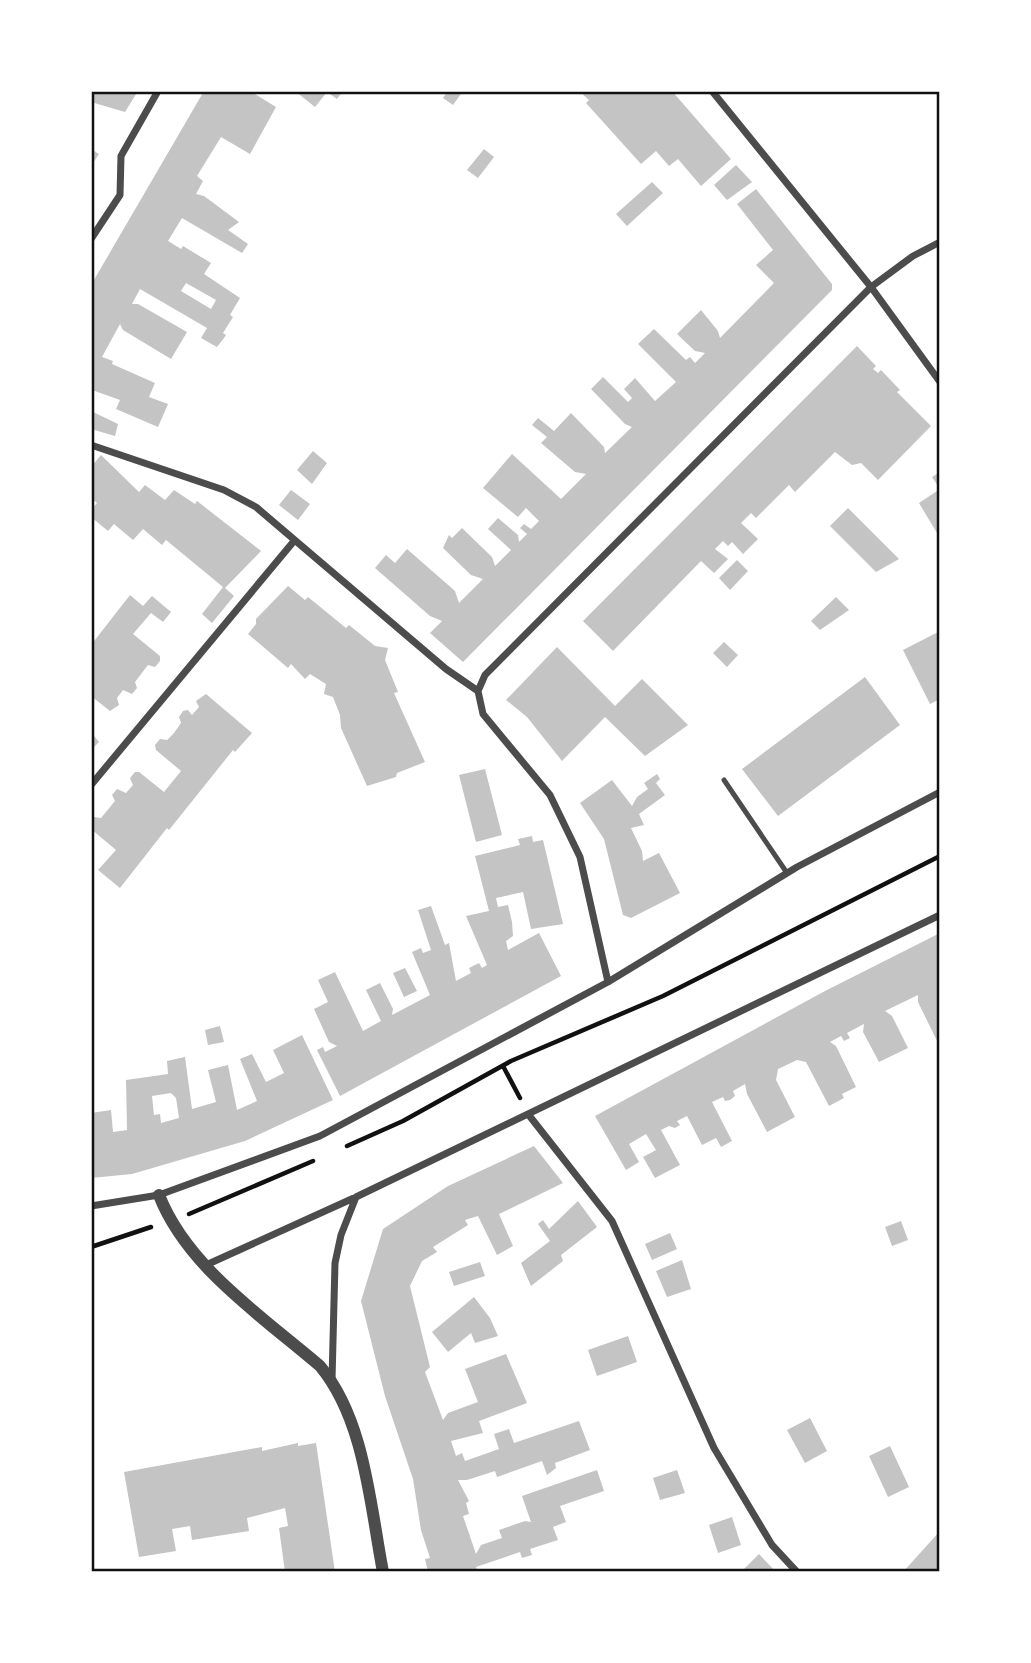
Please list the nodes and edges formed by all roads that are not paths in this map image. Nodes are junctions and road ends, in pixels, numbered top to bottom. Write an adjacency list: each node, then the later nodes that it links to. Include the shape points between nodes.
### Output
1 (158, 91): 3 (street, via 121,156 120,195)
2 (712, 91): 5 (street)
3 (91, 239)
4 (940, 242): 5 (street)
5 (870, 287): 6 (street); 9 (street, via 485,675)
6 (940, 382)
7 (91, 445): 8 (street, via 224,490 256,507)
8 (294, 541): 9 (street); 11 (street)
9 (478, 691): 15 (street, via 484,714 550,795 580,857)
10 (724, 780): 13 (lane)
11 (91, 785)
12 (940, 792): 13 (street)
13 (787, 873): 15 (street)
14 (940, 915): 16 (street)
15 (608, 982): 17 (street, via 320,1136)
16 (528, 1114): 18 (street); 23 (street, via 611,1221 714,1448 772,1545)
17 (159, 1195): 19 (street); 20 (street, via 169,1222)
18 (356, 1197): 20 (street); 21 (street, via 335,1264)
19 (91, 1206)
20 (206, 1265): 21 (street)
21 (332, 1380): 22 (street, via 356,1442)
22 (383, 1572)
23 (797, 1572)

